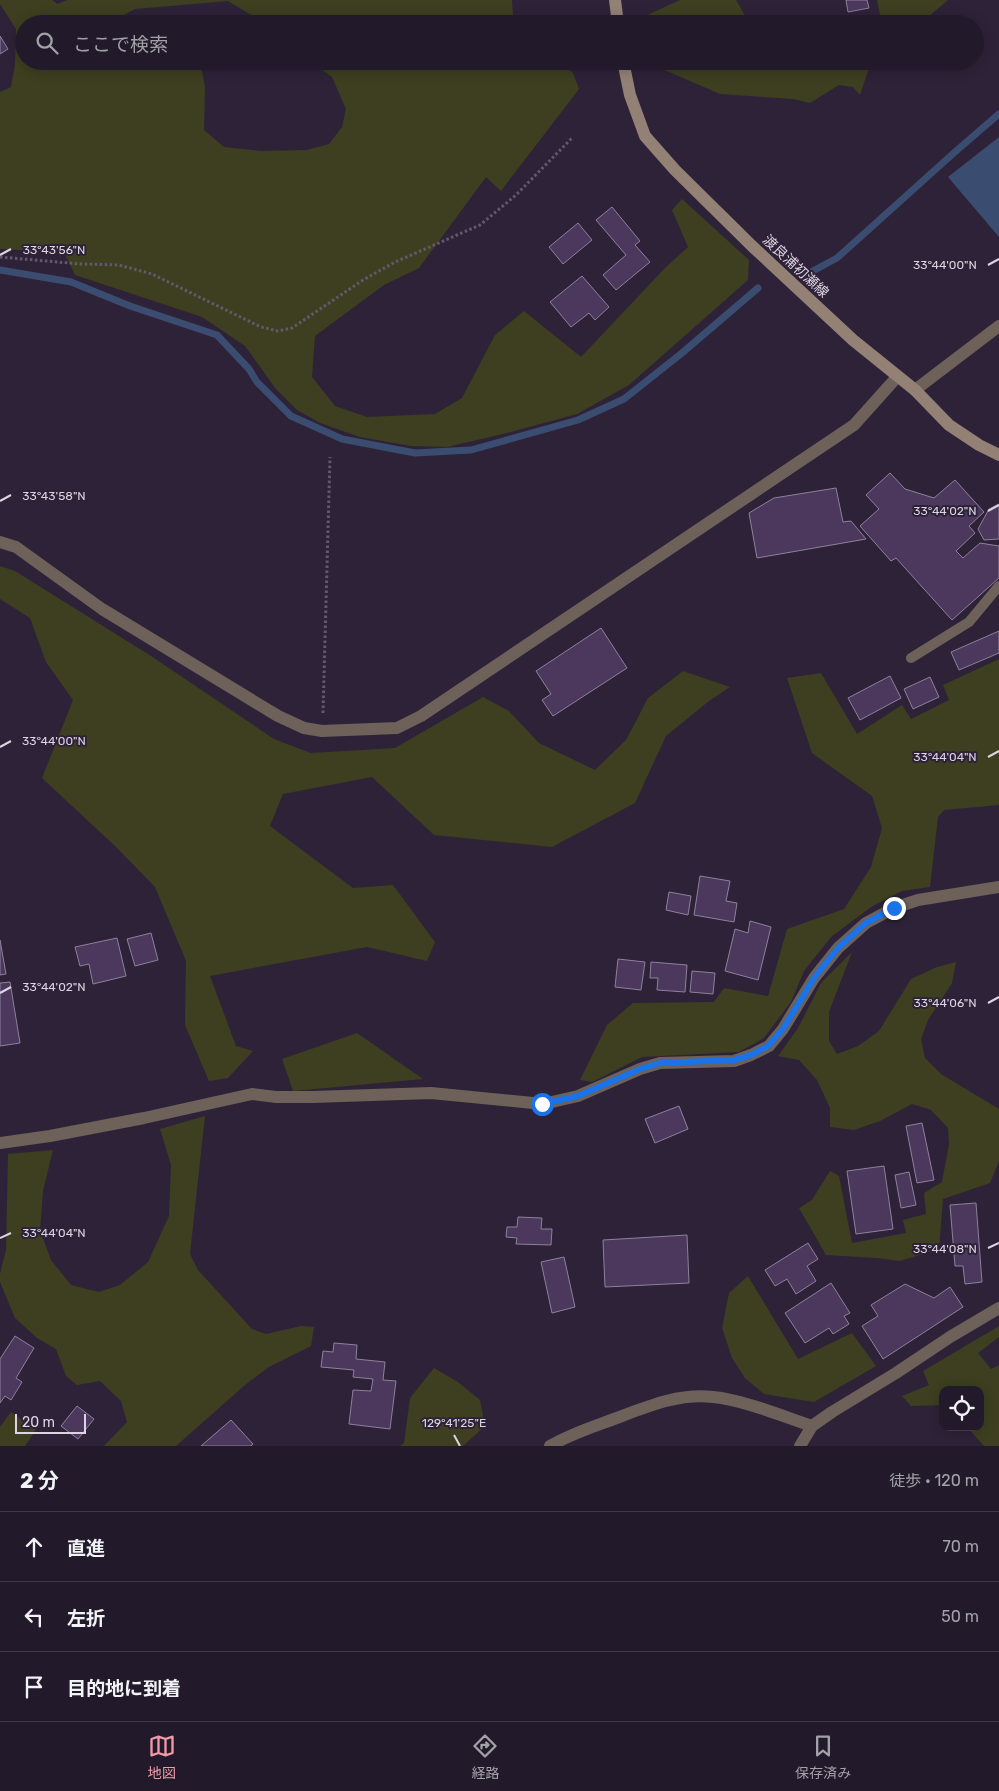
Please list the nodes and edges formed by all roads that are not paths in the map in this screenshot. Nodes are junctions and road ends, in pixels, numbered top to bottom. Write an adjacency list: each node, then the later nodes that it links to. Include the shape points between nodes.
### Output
1 (615, 0): 2 (main road)
2 (617, 15)
3 (626, 70): 5 (main road, 渡良浦初瀬線, via 635,112 645,136 660,154 752,246)
4 (999, 326): 6 (street)
5 (897, 378): 6 (main road, 渡良浦初瀬線); 8 (street, via 854,425 421,716 397,728 322,731 304,728 278,716 102,609 16,547)
6 (915, 390): 7 (main road, 渡良浦初瀬線, via 949,425)
7 (999, 455)
8 (0, 542)
9 (999, 586): 10 (lane, via 969,622)
10 (911, 658)
11 (999, 887): 12 (street, via 918,900 866,923 838,948 814,978 783,1029 768,1046 734,1060 660,1063 578,1096 542,1104 431,1093 313,1097 252,1094)
12 (0, 1143)
13 (999, 1308): 14 (street)
14 (812, 1426): 15 (street, via 756,1407 714,1397 687,1396 661,1401 592,1426); 16 (street)
15 (550, 1446)
16 (800, 1446)

